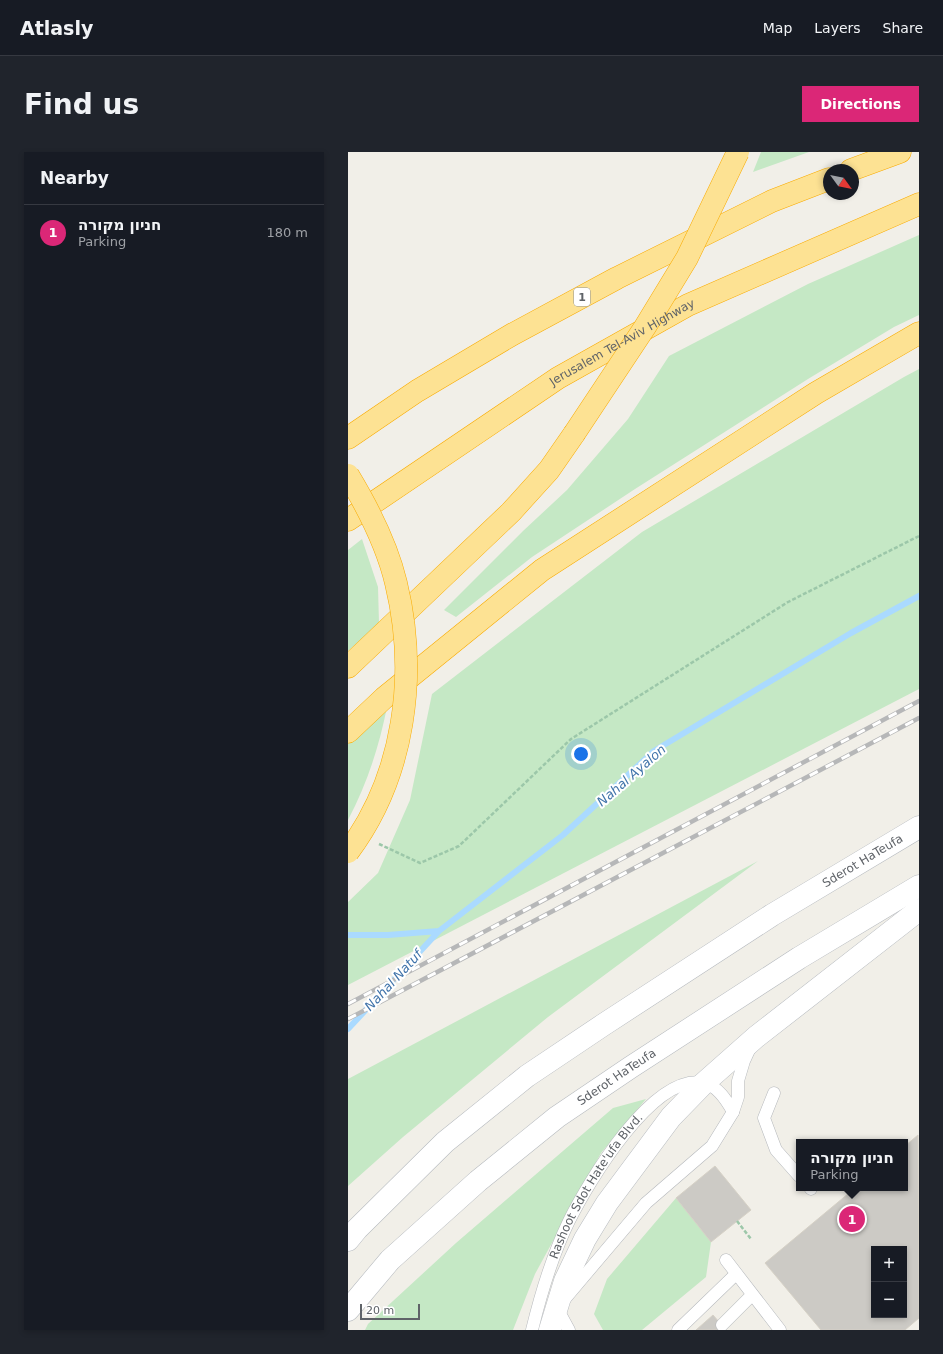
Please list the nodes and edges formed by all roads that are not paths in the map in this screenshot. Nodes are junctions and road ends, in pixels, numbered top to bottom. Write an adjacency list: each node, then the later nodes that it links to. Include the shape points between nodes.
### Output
1 (738, 152): 10 (highway, bridge, via 686,258 645,327 548,470 511,512)
2 (900, 152): 3 (highway)
3 (859, 167)
4 (823, 181): 7 (highway, 1, via 772,201 596,289 424,387)
5 (919, 204): 9 (highway, Jerusalem Tel-Aviv Highway, via 688,305 558,378)
6 (919, 333): 11 (highway, via 816,393 542,570 390,694)
7 (348, 438)
8 (348, 475): 13 (highway, bridge, via 361,496 382,542 396,583 405,638 405,709 390,770 376,805)
9 (348, 520)
10 (348, 667)
11 (348, 732)
12 (919, 827): 21 (main road, Sderot HaTeufa, via 772,915 527,1076 445,1142)
13 (348, 852)
14 (919, 886): 26 (main road, Sderot HaTeufa, via 799,958 557,1117 478,1181 390,1260)
15 (919, 910): 16 (main road)
16 (756, 1037): 17 (main road); 19 (lane, via 740,1074 738,1097)
17 (704, 1083): 19 (lane, via 718,1090); 25 (main road, via 671,1117 607,1203 585,1239); 29 (lane, Rashoot Sdot Hate'ufa Blvd., via 686,1083 667,1090 631,1124 609,1153 566,1227 546,1278)
18 (774, 1093): 20 (lane, via 764,1118 776,1150)
19 (733, 1112): 25 (lane, via 712,1146 646,1203)
20 (796, 1173)
21 (351, 1236)
22 (726, 1260): 23 (lane)
23 (736, 1274): 24 (lane); 32 (lane)
24 (752, 1295): 27 (lane); 28 (lane)
25 (557, 1308): 30 (main road); 31 (lane)
26 (348, 1310)
27 (722, 1325)
28 (778, 1329)
29 (532, 1330)
30 (550, 1330)
31 (569, 1330)
32 (678, 1330)

